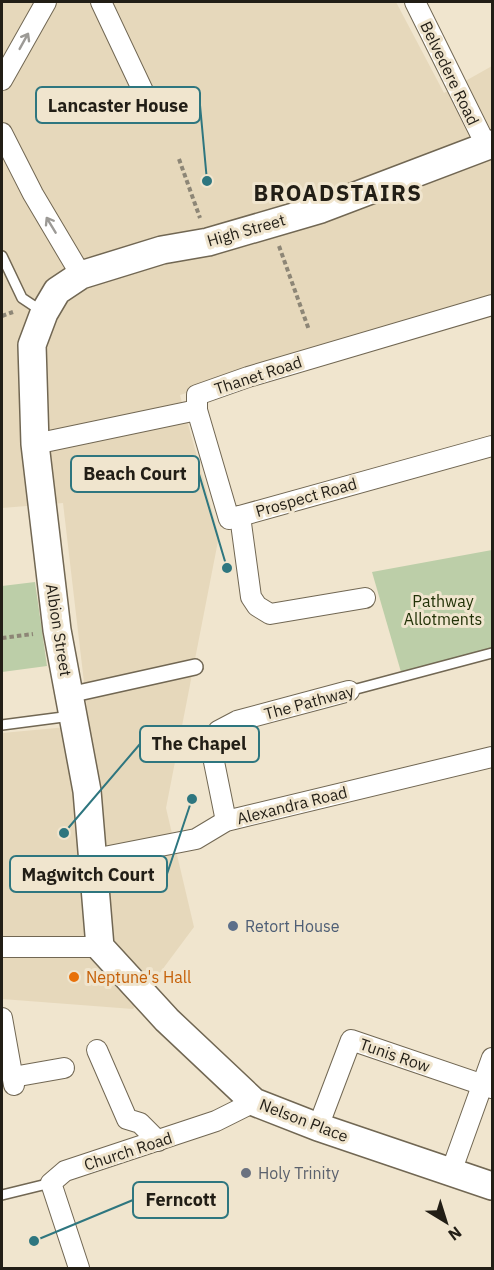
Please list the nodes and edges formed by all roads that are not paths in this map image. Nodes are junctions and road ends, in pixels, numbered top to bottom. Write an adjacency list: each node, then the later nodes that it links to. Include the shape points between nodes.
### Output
1 (46, 2): 4 (street, one-way to 1)
2 (101, 2): 5 (street)
3 (415, 2): 7 (street, Belvedere Road)
4 (2, 80)
5 (152, 110)
6 (2, 134): 9 (street, one-way to 6)
7 (489, 145): 9 (main road, High Street, via 321,209 208,242 162,249)
8 (2, 256): 11 (lane, via 22,298)
9 (81, 275): 11 (main road, High Street, via 57,291)
10 (492, 305): 12 (street, Thanet Road, via 238,380 197,395)
11 (44, 313): 13 (main road, Albion Street, via 32,345)
12 (197, 410): 13 (street, Thanet Road); 15 (street, Prospect Road, via 229,519)
13 (35, 444): 20 (main road, Albion Street, via 57,630)
14 (492, 446): 15 (street, Prospect Road)
15 (240, 516): 16 (street, via 251,597 257,606 270,614)
16 (365, 598)
17 (492, 653): 19 (lane, The Pathway)
18 (195, 667): 20 (street)
19 (349, 691): 23 (street, The Pathway, via 237,721 218,732 211,747)
20 (72, 705): 21 (lane); 24 (main road, Albion Street)
21 (2, 725)
22 (492, 757): 23 (street, Alexandra Road)
23 (226, 821): 24 (street, Alexandra Road, via 196,839)
24 (94, 859): 26 (main road, Albion Street)
25 (2, 947): 26 (street)
26 (100, 947): 32 (main road, Nelson Place, via 167,1020)
27 (2, 1018): 30 (street, via 13,1081)
28 (97, 1050): 34 (street, via 127,1119 140,1123)
29 (492, 1058): 31 (street)
30 (64, 1068)
31 (487, 1087): 33 (street, Tunis Row, via 351,1040); 35 (street)
32 (254, 1102): 33 (main road, Nelson Place); 34 (street, Church Road, via 216,1121)
33 (318, 1127): 35 (main road, Nelson Place)
34 (158, 1141): 36 (street, Church Road, via 65,1171)
35 (451, 1172): 37 (main road, Nelson Place)
36 (51, 1183): 38 (lane, Church Road); 39 (street)
37 (492, 1186)
38 (2, 1195)
39 (79, 1269)

